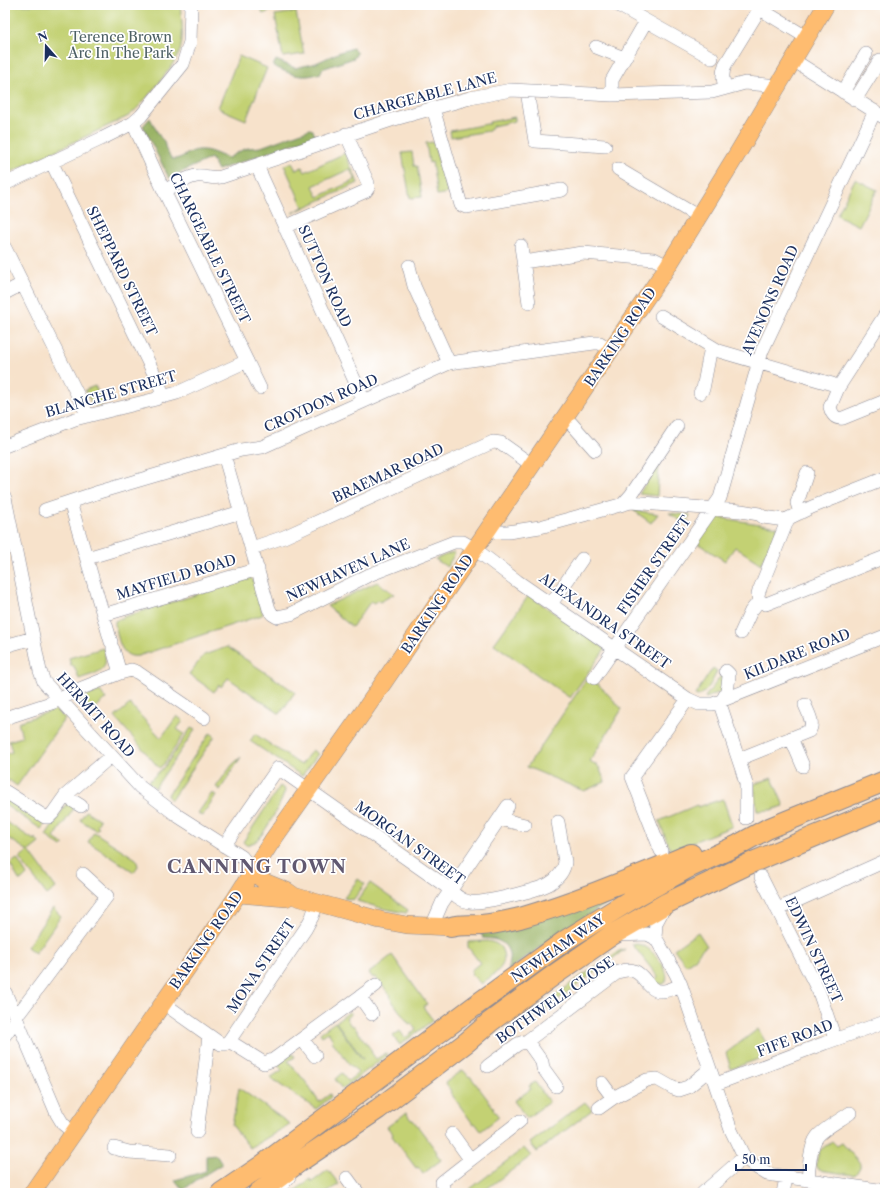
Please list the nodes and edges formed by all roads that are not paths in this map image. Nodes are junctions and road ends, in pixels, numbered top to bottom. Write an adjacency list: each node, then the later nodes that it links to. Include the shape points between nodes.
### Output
1 (191, 5): 21 (street, via 190,42 183,64)
2 (618, 5): 5 (street)
3 (826, 5): 6 (main road, BARKING ROAD)
4 (761, 7): 6 (street); 13 (street, via 725,65 723,78)
5 (646, 21): 9 (street); 10 (street)
6 (806, 37): 11 (main road, BARKING ROAD)
7 (596, 47): 9 (street)
8 (866, 54): 16 (street)
9 (624, 58): 17 (street, via 612,80)
10 (712, 58)
11 (793, 60): 14 (main road, BARKING ROAD); 16 (street)
12 (880, 60): 18 (street)
13 (726, 88): 14 (street, CHARGEABLE LANE, via 745,83 768,85); 17 (street, CHARGEABLE LANE, via 712,92)
14 (776, 89): 30 (main road, BARKING ROAD)
15 (527, 91): 17 (street, CHARGEABLE LANE); 19 (street, CHARGEABLE LANE, via 511,90); 23 (street, via 535,141)
16 (843, 92): 18 (street)
17 (612, 95)
18 (855, 100): 20 (street)
19 (433, 108): 22 (street, CHARGEABLE LANE); 28 (street, via 461,205 466,207)
20 (880, 115): 45 (street, AVENONS ROAD)
21 (133, 123): 24 (street); 29 (street, CHARGEABLE STREET)
22 (346, 134): 25 (street, CHARGEABLE LANE); 31 (street, via 368,188)
23 (604, 146)
24 (51, 162): 27 (street); 50 (street, SHEPPARD STREET)
25 (257, 166): 29 (street, CHARGEABLE LANE, via 214,179 202,176 191,178); 31 (street, SUTTON ROAD)
26 (618, 169): 30 (street)
27 (5, 184)
28 (562, 190)
29 (164, 191): 44 (street, CHARGEABLE STREET)
30 (699, 217): 36 (main road, BARKING ROAD)
31 (285, 227): 51 (street, SUTTON ROAD)
32 (521, 246): 34 (street)
33 (5, 248): 37 (street)
34 (523, 262): 36 (street, via 583,253 654,259); 39 (street)
35 (409, 266): 46 (street, via 414,286)
36 (668, 266): 43 (main road, BARKING ROAD)
37 (22, 284): 38 (street); 53 (street)
38 (5, 293)
39 (529, 303)
40 (885, 315): 48 (street)
41 (661, 316): 42 (street)
42 (711, 347): 45 (street); 49 (street)
43 (610, 350): 46 (street, CROYDON ROAD, via 600,343 594,343); 54 (main road, BARKING ROAD)
44 (247, 361): 47 (street, CHARGEABLE STREET); 50 (street, BLANCHE STREET, via 177,393 166,396)
45 (759, 361): 48 (street); 65 (street, AVENONS ROAD, via 720,498)
46 (449, 362): 51 (street, CROYDON ROAD)
47 (260, 388)
48 (838, 388): 52 (street, via 830,407 837,418 843,418)
49 (700, 393)
50 (162, 394): 53 (street, BLANCHE STREET, via 156,399)
51 (364, 401): 58 (street, CROYDON ROAD, via 262,447)
52 (885, 401)
53 (88, 416): 56 (street, BLANCHE STREET)
54 (564, 418): 57 (street); 59 (main road, BARKING ROAD)
55 (678, 426): 64 (street)
56 (5, 446)
57 (595, 450)
58 (224, 455): 63 (street, CROYDON ROAD); 67 (street)
59 (532, 465): 69 (main road, BARKING ROAD); 70 (street, BRAEMAR ROAD, via 502,443 493,442 284,537)
60 (807, 473): 68 (street)
61 (885, 478): 68 (street)
62 (6, 502): 81 (street, HERMIT ROAD)
63 (70, 502): 66 (street, CROYDON ROAD); 73 (street)
64 (623, 504): 65 (street, via 631,502); 69 (street, via 540,527 500,532)
65 (713, 509): 68 (street, via 753,513 782,520); 83 (street, FISHER STREET)
66 (45, 510)
67 (241, 512): 70 (street); 73 (street)
68 (794, 516): 76 (street, via 759,591)
69 (490, 528): 71 (main road, BARKING ROAD)
70 (252, 548): 75 (street)
71 (475, 549): 75 (street, NEWHAVEN LANE, via 463,542 454,542 369,575 291,614 277,616 270,612); 77 (street, ALEXANDRA STREET); 98 (main road, BARKING ROAD)
72 (885, 557): 76 (street, via 766,604)
73 (87, 558): 78 (street)
74 (582, 559): 77 (street)
75 (258, 569): 78 (street, MAYFIELD ROAD)
76 (759, 601): 79 (street, via 751,611)
77 (551, 604): 83 (street, ALEXANDRA STREET)
78 (103, 615): 85 (street)
79 (741, 633)
80 (885, 636): 89 (street, KILDARE ROAD)
81 (33, 638): 82 (street); 87 (street, HERMIT ROAD, via 44,682)
82 (5, 646)
83 (616, 648): 86 (street, FISHER STREET); 88 (street, ALEXANDRA STREET)
84 (726, 671): 89 (street, via 729,678)
85 (120, 673): 87 (street); 92 (street, via 131,670 137,672)
86 (594, 678)
87 (60, 699): 91 (street); 94 (street, HERMIT ROAD)
88 (688, 699): 89 (street, ALEXANDRA STREET, via 699,704); 110 (street, via 632,777)
89 (721, 701): 95 (street)
90 (805, 705): 93 (street, via 812,727 809,731)
91 (5, 718)
92 (204, 718)
93 (791, 738): 95 (street); 96 (street)
94 (111, 756): 100 (street); 109 (street, HERMIT ROAD, via 145,792)
95 (739, 759): 104 (street, via 746,784)
96 (803, 766)
97 (885, 781): 108 (highway, NEWHAM WAY)
98 (308, 790): 109 (street, MORGAN STREET, via 278,768); 112 (main road, BARKING ROAD); 115 (street, MORGAN STREET)
99 (6, 792): 100 (street, via 45,817 53,814)
100 (65, 796): 101 (street)
101 (81, 806)
102 (508, 806): 105 (street)
103 (885, 807): 119 (highway, NEWHAM WAY, via 753,862)
104 (746, 818)
105 (500, 819): 107 (street); 115 (street)
106 (558, 822): 115 (street, MORGAN STREET, via 565,862 564,868 549,884 485,901 469,902)
107 (525, 826)
108 (767, 829): 121 (highway, via 740,833 581,899 503,922); 156 (highway, NEWHAM WAY, via 637,896 566,940)
109 (224, 846): 112 (street, HERMIT ROAD, via 242,857)
110 (662, 851)
111 (885, 862): 120 (street)
112 (253, 871): 116 (main road, BARKING ROAD); 117 (main road, via 265,882)
113 (83, 874): 130 (street, via 107,896)
114 (761, 877): 120 (street, EDWIN STREET)
115 (450, 891): 121 (street, via 435,919)
116 (238, 894): 117 (main road, via 286,898); 128 (main road, BARKING ROAD)
117 (294, 896): 118 (main road)
118 (316, 903): 121 (main road, via 380,920); 137 (street, MONA STREET, via 306,928)
119 (667, 903): 122 (highway, NEWHAM WAY); 123 (street, via 656,923)
120 (778, 909): 135 (street, EDWIN STREET, via 819,992)
121 (443, 927)
122 (612, 935): 123 (street, via 647,934); 155 (highway, NEWHAM WAY, via 515,1003 378,1109)
123 (655, 938): 125 (street)
124 (376, 985): 127 (street)
125 (681, 985): 136 (street, BOTHWELL CLOSE, via 658,991 636,971 618,972); 140 (street)
126 (5, 992): 130 (street)
127 (360, 997): 129 (street); 134 (street)
128 (163, 1003): 133 (street); 148 (main road, BARKING ROAD)
129 (372, 1014)
130 (16, 1018): 132 (street); 148 (street, via 62,1124)
131 (885, 1022): 135 (street, FIFE ROAD)
132 (5, 1035)
133 (209, 1036): 137 (street, via 221,1044); 149 (street)
134 (302, 1039): 137 (street, via 273,1060 264,1063); 138 (street)
135 (835, 1039): 142 (street, FIFE ROAD)
136 (527, 1041): 139 (street, BOTHWELL CLOSE, via 518,1044); 143 (street)
137 (227, 1043)
138 (315, 1056)
139 (488, 1066)
140 (710, 1069): 142 (street); 144 (street, via 684,1089 679,1090 662,1081 651,1079)
141 (602, 1082): 144 (street)
142 (716, 1084): 153 (street, via 731,1130)
143 (556, 1086)
144 (613, 1098): 145 (street)
145 (599, 1108)
146 (850, 1113): 159 (street, via 816,1138)
147 (520, 1121): 154 (street)
148 (73, 1132): 162 (main road, BARKING ROAD)
149 (197, 1132)
150 (452, 1134): 154 (street)
151 (114, 1148): 152 (street, via 129,1152)
152 (170, 1155)
153 (744, 1157): 158 (street, via 767,1174); 170 (street)
154 (470, 1160): 169 (street, via 442,1182)
155 (300, 1162): 165 (highway, NEWHAM WAY, via 268,1177); 166 (highway, NEWHAM WAY); 167 (street, NEWHAM WAY)
156 (261, 1166): 163 (highway, NEWHAM WAY); 164 (highway, NEWHAM WAY)
157 (347, 1178): 168 (street)
158 (786, 1178): 159 (street); 171 (street)
159 (808, 1180): 160 (street)
160 (851, 1190): 161 (street)
161 (885, 1191)
162 (32, 1193)
163 (221, 1193)
164 (231, 1193)
165 (246, 1193)
166 (258, 1193)
167 (276, 1193)
168 (358, 1193)
169 (444, 1193)
170 (703, 1193)
171 (783, 1193)

